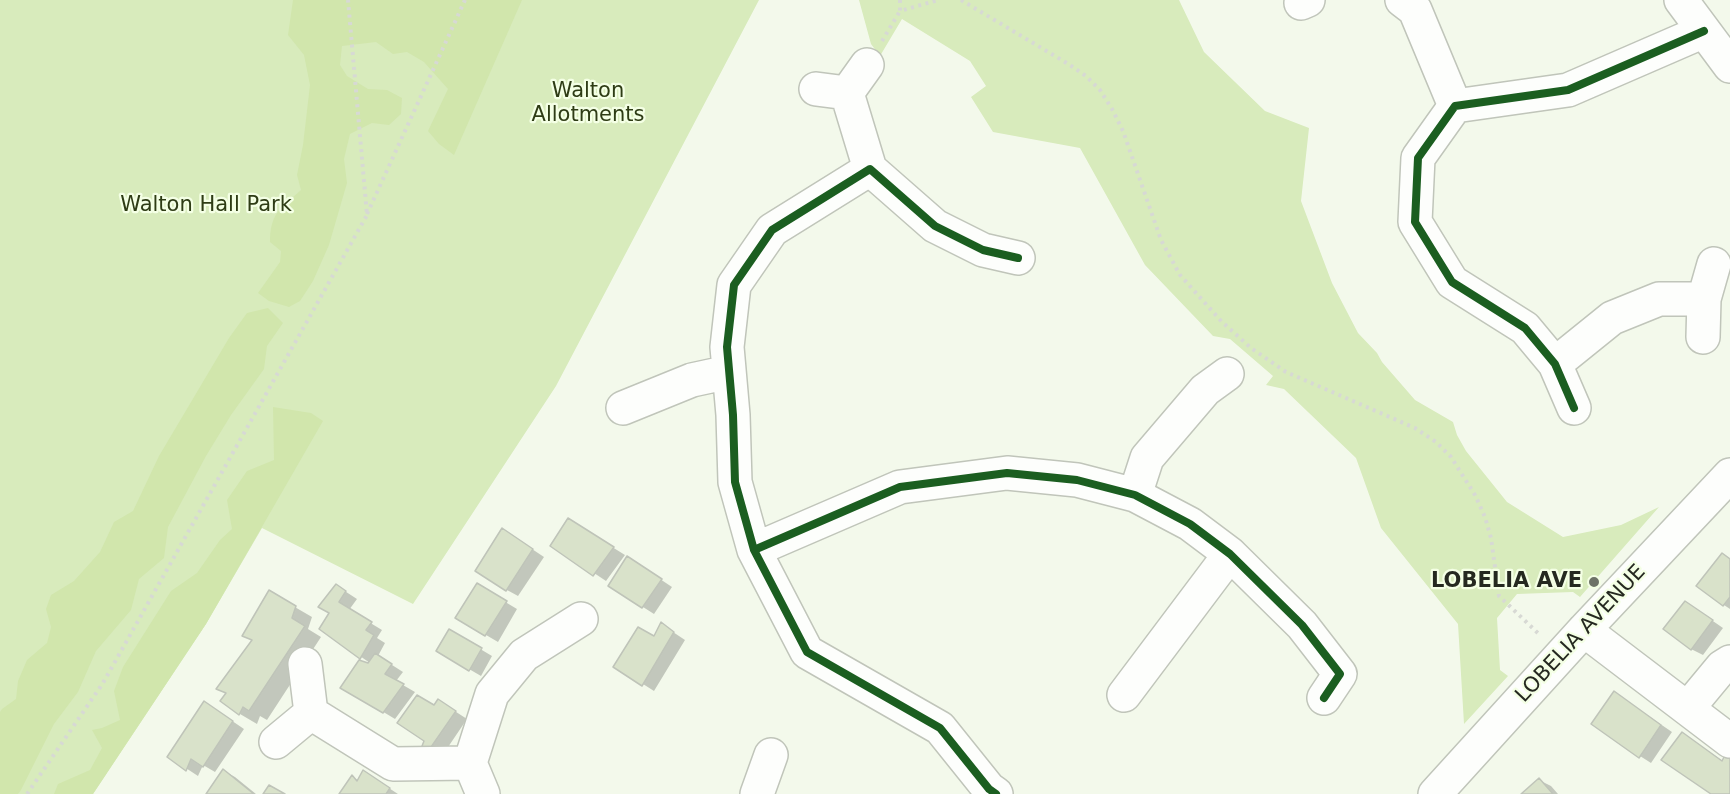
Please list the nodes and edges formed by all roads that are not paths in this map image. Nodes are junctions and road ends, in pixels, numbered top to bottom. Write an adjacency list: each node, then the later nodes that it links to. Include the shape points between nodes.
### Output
1 (1681, 0): 3 (street)
2 (1414, 3): 6 (street)
3 (1704, 31): 5 (street); 6 (street, via 1569,90)
4 (867, 65): 7 (street, via 832,91)
5 (1730, 66)
6 (1455, 106): 12 (street, via 1418,158 1414,222 1452,282 1525,328)
7 (870, 169): 8 (street, via 935,226 983,249); 13 (street, via 772,230 734,285 727,347)
8 (1018, 258)
9 (1714, 264): 10 (street)
10 (1704, 299): 11 (street); 12 (street, via 1659,299 1612,318)
11 (1703, 337)
12 (1555, 364): 16 (street)
13 (729, 372): 15 (street, via 692,380); 19 (street, via 735,482)
14 (1227, 374): 18 (street, via 1205,390 1147,458)
15 (622, 408)
16 (1574, 408)
17 (1730, 475): 22 (street, LOBELIA AVENUE)
18 (1135, 495): 19 (street, via 1077,480 1007,473 900,487); 20 (street, via 1190,524)
19 (754, 550): 33 (street, via 807,652 940,728)
20 (1230, 555): 25 (street); 26 (street, via 1302,625 1340,674)
21 (581, 619): 32 (street, via 524,656 492,694)
22 (1584, 630): 27 (street); 36 (street, LOBELIA AVENUE)
23 (1730, 662): 27 (street)
24 (305, 664): 28 (street)
25 (1124, 695)
26 (1324, 698)
27 (1688, 708): 29 (street)
28 (311, 713): 30 (street); 32 (street, via 393,764)
29 (1730, 741)
30 (276, 742)
31 (771, 755): 35 (street)
32 (471, 763): 34 (street)
33 (990, 792)
34 (483, 794)
35 (757, 794)
36 (1435, 794)

